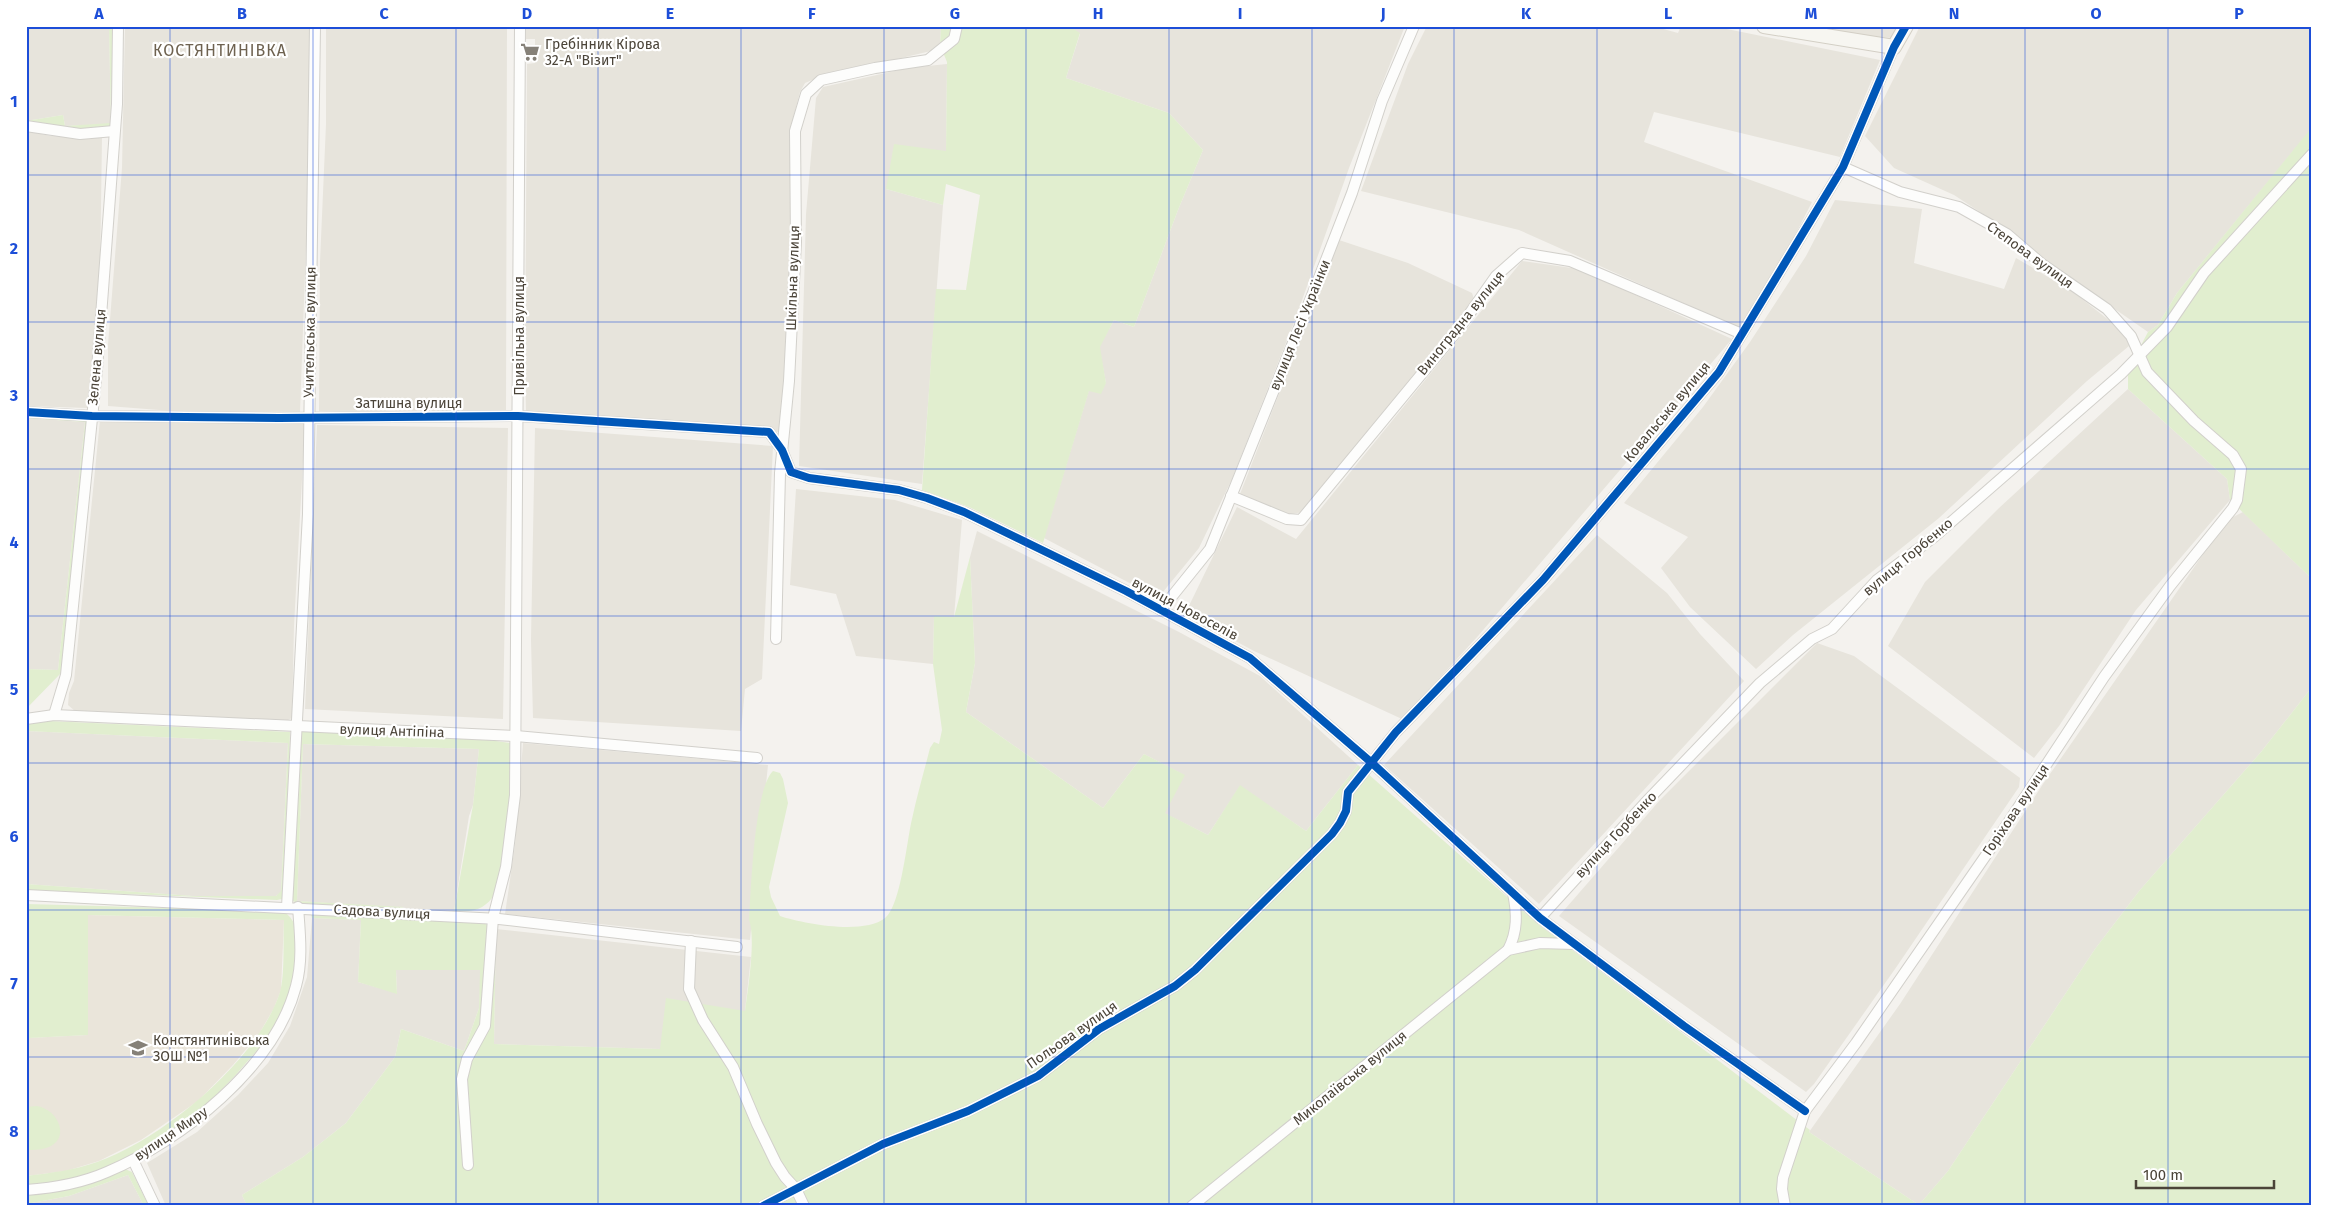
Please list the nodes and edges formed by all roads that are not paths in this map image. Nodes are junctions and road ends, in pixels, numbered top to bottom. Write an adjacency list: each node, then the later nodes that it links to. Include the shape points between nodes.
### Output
1 (118, 26): 10 (street, Зелена вулиця)
2 (315, 26): 18 (street, Учительська вулиця)
3 (520, 26): 17 (street, Привільна вулиця)
4 (957, 26): 19 (street, Шкільна вулиця, via 954,39 928,60 821,80 806,94 795,131 796,242)
5 (1414, 26): 21 (street, вулиця Лесі Українки, via 1382,101 1318,283)
6 (1764, 26): 8 (street)
7 (1906, 26): 8 (street, Ковальська вулиця)
8 (1894, 47): 12 (street, Ковальська вулиця)
9 (26, 126): 10 (street, via 80,134)
10 (114, 131): 16 (street, Зелена вулиця)
11 (2312, 154): 14 (street, вулиця Горбенко, via 2204,273 2167,327)
12 (1843, 167): 13 (street, Ковальська вулиця); 14 (street, Степова вулиця, via 1900,192 1959,207 2007,234 2042,264 2106,309 2130,336)
13 (1742, 334): 21 (street, Виноградна вулиця, via 1570,261 1522,253 1496,276 1458,330 1301,520 1287,519); 29 (street, Ковальська вулиця, via 1719,372 1543,580 1396,732)
14 (2138, 354): 20 (street, Степова вулиця, via 2146,372 2156,383 2238,461); 35 (street, вулиця Горбенко, via 2121,374 1934,537 1877,580 1832,629 1812,639 1760,682)
15 (26, 412): 16 (street, Затишна вулиця)
16 (92, 416): 18 (street, Затишна вулиця); 24 (street, Зелена вулиця, via 66,675)
17 (518, 416): 18 (street, Затишна вулиця); 19 (street, Затишна вулиця, via 769,432); 27 (street, Привільна вулиця)
18 (309, 417): 26 (street, Учительська вулиця, via 308,514)
19 (782, 450): 22 (street, вулиця Новоселів, via 791,472 809,478 899,490 928,498 964,512); 23 (street, Шкільна вулиця)
20 (2240, 474): 40 (street, Горіхова вулиця, via 2233,508 2170,586 2104,677 2000,835)
21 (1231, 496): 22 (street, вулиця Лесі Українки, via 1210,549)
22 (1162, 610): 29 (street, вулиця Новоселів, via 1250,658)
23 (776, 640)
24 (54, 715): 25 (street, вулиця Антіпіна); 26 (street, вулиця Антіпіна)
25 (26, 719)
26 (296, 727): 27 (street, вулиця Антіпіна); 32 (street, Учительська вулиця)
27 (516, 736): 28 (street, вулиця Антіпіна); 34 (street, Привільна вулиця, via 515,795 506,867)
28 (756, 758)
29 (1372, 763): 30 (street, вулиця Новоселів); 43 (street, Польова вулиця, via 1348,792 1346,811 1332,834 1175,986 1099,1029 1038,1076 968,1111 883,1144)
30 (1513, 893): 35 (street, вулиця Новоселів); 39 (street, via 1517,926)
31 (26, 896): 32 (street, Садова вулиця)
32 (287, 907): 33 (street, Садова вулиця)
33 (298, 907): 34 (street, Садова вулиця); 41 (street, вулиця Миру, via 301,949 297,986 268,1043 206,1112)
34 (493, 918): 36 (street, Садова вулиця); 42 (street, Привільна вулиця, via 485,1026 467,1059 462,1079)
35 (1540, 918): 37 (street, вулиця Новоселів)
36 (691, 942): 38 (street, Садова вулиця); 43 (street, via 689,989 703,1020 734,1067 776,1163)
37 (1575, 944): 39 (street, Миколаївська вулиця, via 1540,943); 40 (street, вулиця Новоселів)
38 (737, 947)
39 (1508, 950): 48 (street, Миколаївська вулиця)
40 (1805, 1112): 49 (street, Горіхова вулиця, via 1782,1189)
41 (133, 1160): 44 (street, вулиця Миру, via 82,1181); 45 (street)
42 (468, 1165)
43 (796, 1189): 46 (street, Польова вулиця); 47 (street)
44 (26, 1190)
45 (155, 1206)
46 (763, 1206)
47 (804, 1206)
48 (1192, 1206)
49 (1785, 1206)

